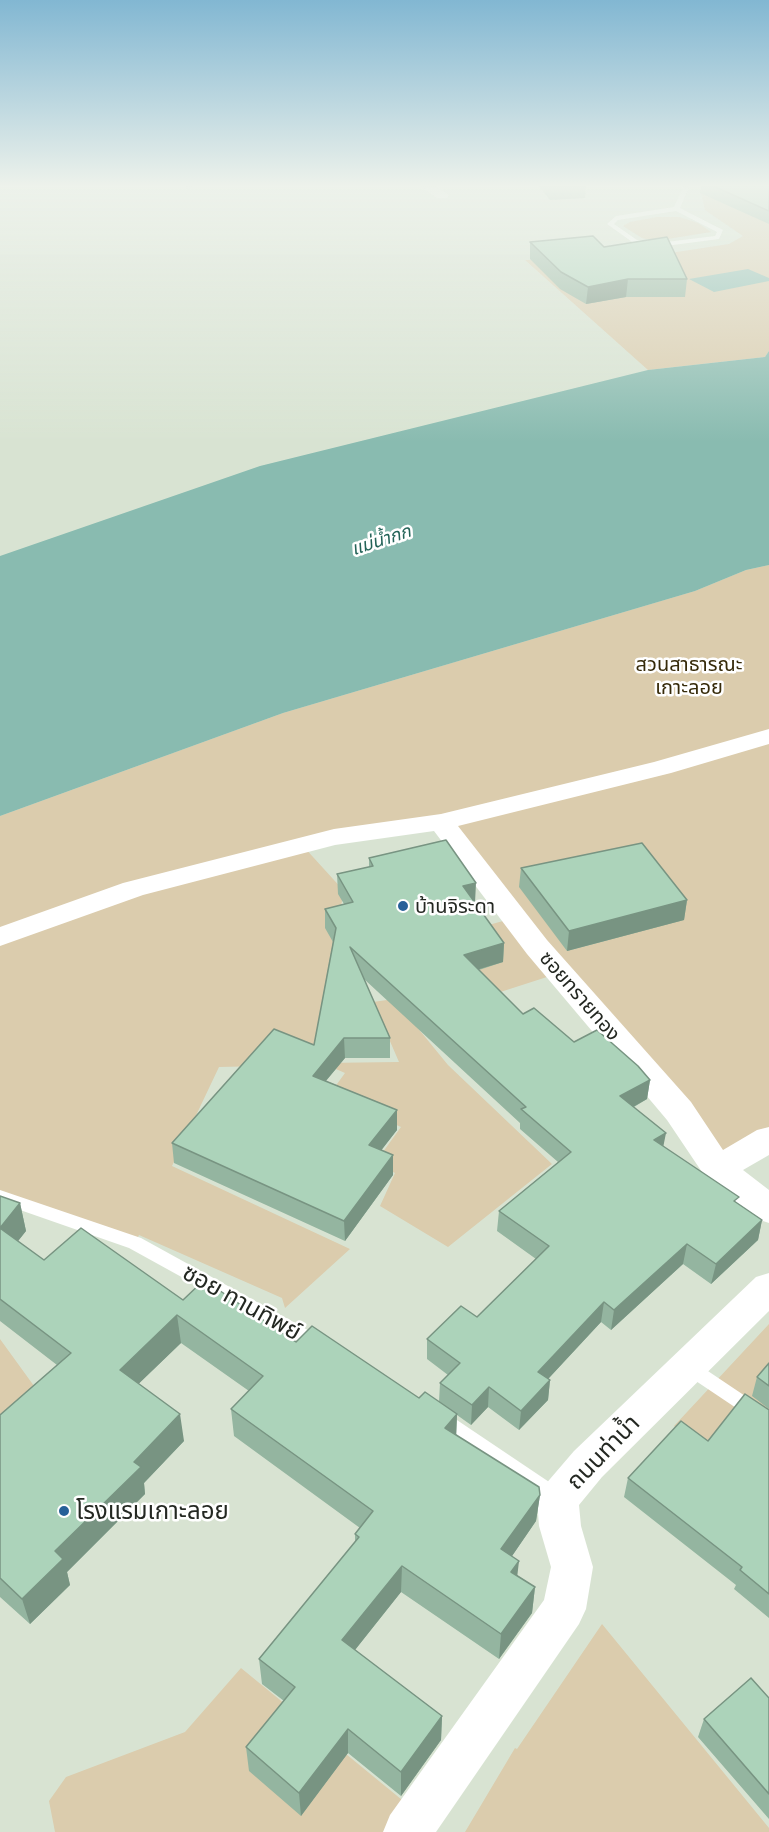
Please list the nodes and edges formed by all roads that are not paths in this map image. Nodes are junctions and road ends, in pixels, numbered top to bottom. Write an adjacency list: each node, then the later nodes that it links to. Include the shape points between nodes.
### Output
1 (769, 736): 2 (street, via 662,768)
2 (441, 822): 3 (street, via 323,840 133,889); 5 (street, ซอยทรายทอง, via 537,947 679,1111)
3 (0, 937)
4 (769, 1139): 5 (street)
5 (718, 1169): 7 (street)
6 (0, 1196): 9 (lane, ซอย ทานทิพย์, via 135,1243)
7 (769, 1209)
8 (769, 1288): 10 (street, ถนนท่าน้ำ)
9 (329, 1350)
10 (688, 1365): 12 (lane); 13 (street, ถนนท่าน้ำ, via 588,1464)
11 (427, 1408): 13 (lane)
12 (769, 1422)
13 (558, 1500): 14 (street, ถนนท่าน้ำ, via 560,1526 572,1568 564,1609)
14 (407, 1832)

